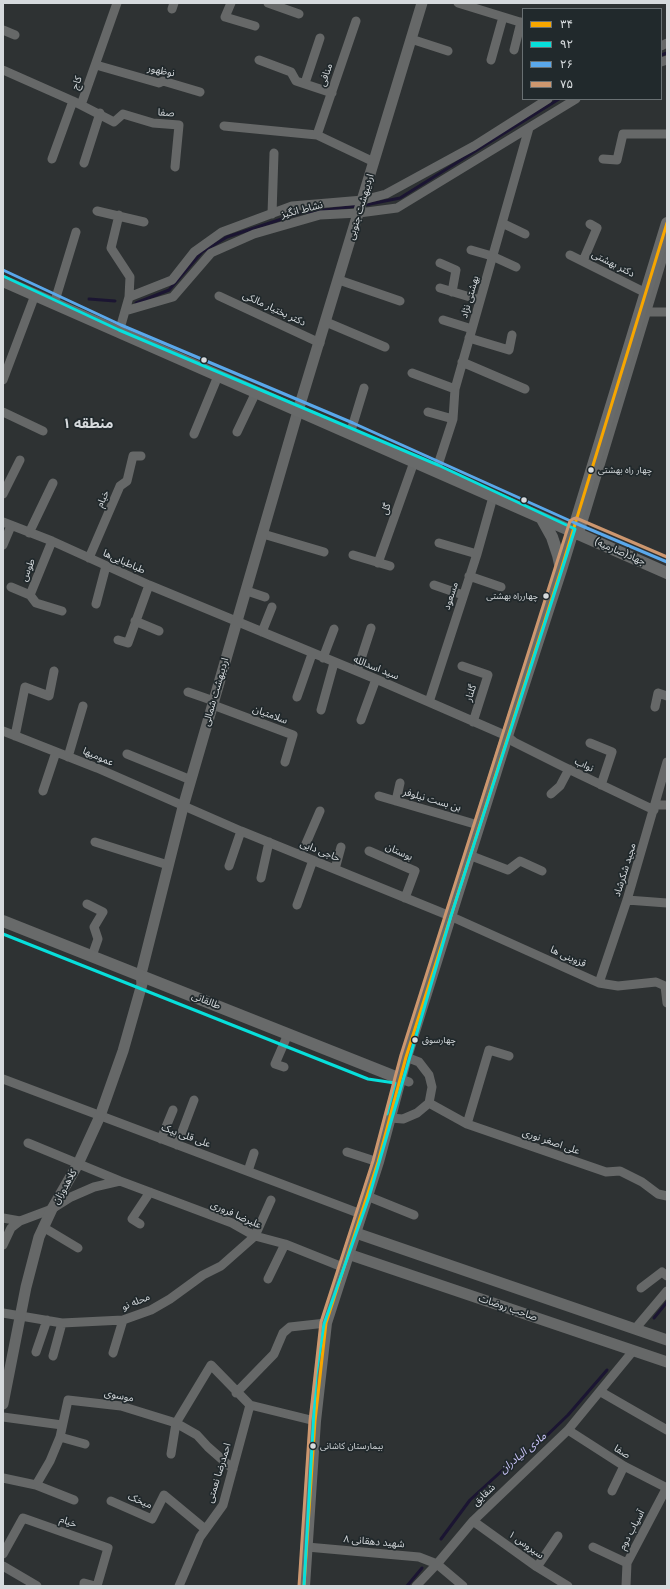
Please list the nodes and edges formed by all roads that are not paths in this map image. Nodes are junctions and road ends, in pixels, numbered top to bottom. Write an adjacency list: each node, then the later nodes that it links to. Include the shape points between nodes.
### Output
1 (117, 3): 19 (street, کاج)
2 (231, 3): 10 (street, via 225,17)
3 (268, 3): 6 (street)
4 (422, 3): 14 (street, اردیبهشت جنوبی)
5 (458, 3): 7 (street)
6 (299, 14)
7 (503, 17): 9 (street); 18 (street)
8 (356, 21): 23 (street, منافی)
9 (522, 23): 16 (street)
10 (255, 26)
11 (3, 30): 12 (street)
12 (15, 35)
13 (320, 38): 21 (street)
14 (411, 39): 15 (street); 37 (street, اردیبهشت جنوبی)
15 (448, 50)
16 (514, 50)
17 (259, 60): 21 (street, via 291,72 296,81)
18 (491, 60)
19 (96, 65): 22 (street, نوظهور); 26 (street, کاج)
20 (3, 70): 26 (street)
21 (305, 83): 23 (street)
22 (200, 92)
23 (332, 93): 31 (street, منافی)
24 (546, 100): 32 (street, نشاط انگیز)
25 (574, 100): 29 (street, نشاط انگیز)
26 (78, 103): 27 (street); 35 (street, کاج)
27 (100, 113): 38 (street); 39 (street, صفا, via 114,122 123,114 154,123 179,125)
28 (224, 126): 31 (street)
29 (529, 128): 34 (street, نشاط انگیز); 46 (street, بهشتی نژاد)
30 (667, 134): 36 (street, via 623,134 618,160)
31 (317, 135): 37 (street)
32 (474, 146): 34 (street); 40 (street, نشاط انگیز, via 386,194)
33 (274, 153): 43 (street)
34 (481, 157): 42 (street, نشاط انگیز, via 398,208)
35 (52, 159)
36 (603, 159)
37 (374, 162): 40 (street, اردیبهشت جنوبی)
38 (84, 163)
39 (175, 167)
40 (363, 200): 42 (street, اردیبهشت جنوبی); 43 (street, نشاط انگیز, via 292,206)
41 (97, 211): 44 (street)
42 (359, 213): 58 (street, اردیبهشت جنوبی); 69 (street, نشاط انگیز, via 320,215 254,234 211,253 173,297)
43 (272, 214): 65 (street, نشاط انگیز, via 222,232 194,252 172,280)
44 (119, 215): 45 (street); 65 (street, via 111,248 130,277)
45 (144, 222)
46 (502, 223): 50 (street); 54 (street, بهشتی نژاد)
47 (667, 223): 62 (main road)
48 (590, 224): 55 (street, via 597,228)
49 (76, 232): 68 (street)
50 (525, 234)
51 (667, 244): 70 (street)
52 (472, 250): 54 (street)
53 (570, 255): 55 (street, دکتر بهشتی)
54 (492, 256): 57 (street); 66 (street, بهشتی نژاد)
55 (583, 261): 62 (street, دکتر بهشتی)
56 (440, 263): 61 (street, via 456,270)
57 (516, 267)
58 (339, 280): 67 (street); 73 (street, اردیبهشت جنوبی)
59 (3, 281): 63 (main road, جهاد(صارمیه))
60 (440, 288): 61 (street)
61 (452, 292): 66 (street)
62 (646, 293): 70 (main road)
63 (35, 295): 68 (main road, جهاد(صارمیه)); 80 (street)
64 (219, 296): 77 (street, دکتر بختیار مالکی)
65 (129, 297): 69 (street)
66 (480, 300): 75 (street, بهشتی نژاد)
67 (400, 301)
68 (54, 304): 74 (main road, جهاد(صارمیه))
69 (125, 311): 74 (street)
70 (643, 312): 71 (street); 105 (main road)
71 (667, 312)
72 (443, 320): 75 (street)
73 (326, 322): 77 (street, اردیبهشت جنوبی); 78 (street)
74 (119, 332): 82 (main road, جهاد(صارمیه))
75 (470, 334): 76 (street, via 509,350); 79 (street, بهشتی نژاد)
76 (512, 335)
77 (320, 342): 88 (street, اردیبهشت جنوبی)
78 (384, 347)
79 (462, 362): 85 (street, بهشتی نژاد); 86 (street)
80 (6, 364): 83 (street)
81 (412, 373): 85 (street)
82 (218, 376): 87 (main road, جهاد(صارمیه)); 94 (street)
83 (3, 380)
84 (364, 388): 95 (street)
85 (455, 389): 91 (street, بهشتی نژاد)
86 (525, 389)
87 (256, 392): 88 (main road, جهاد(صارمیه)); 93 (street)
88 (298, 411): 95 (main road, جهاد(صارمیه)); 107 (street, اردیبهشت شمالی)
89 (3, 412): 92 (street)
90 (428, 412): 91 (street)
91 (452, 419): 99 (street, بهشتی نژاد)
92 (43, 431)
93 (237, 432)
94 (194, 434)
95 (350, 434): 98 (main road, جهاد(صارمیه))
96 (141, 456): 114 (street, خیام, via 133,456 126,481 120,486)
97 (20, 460): 101 (street)
98 (414, 462): 99 (main road, جهاد(صارمیه)); 115 (street, گل)
99 (436, 471): 102 (main road, جهاد(صارمیه))
100 (53, 483): 106 (street)
101 (3, 494)
102 (493, 497): 103 (main road, جهاد(صارمیه)); 112 (street, مسعود)
103 (542, 518): 105 (main road, جهاد(صارمیه)); 118 (main road, via 552,537)
104 (7, 524): 106 (street, طباطبایی‌ها); 110 (street)
105 (577, 529): 118 (main road); 119 (main road, جهاد(صارمیه))
106 (29, 533): 108 (street, طباطبایی‌ها)
107 (263, 534): 111 (street); 125 (street, اردیبهشت شمالی)
108 (52, 541): 114 (street, طباطبایی‌ها); 126 (street, طوس)
109 (439, 542): 112 (street)
110 (3, 545)
111 (324, 552)
112 (477, 554): 120 (street, مسعود)
113 (353, 555): 115 (street)
114 (88, 558): 116 (street, طباطبایی‌ها)
115 (378, 563): 117 (street)
116 (106, 566): 121 (street, طباطبایی‌ها); 129 (street)
117 (390, 566)
118 (561, 570): 158 (main road)
119 (667, 572)
120 (469, 576): 124 (street); 127 (street, مسعود)
121 (149, 585): 132 (street); 133 (street, طباطبایی‌ها)
122 (434, 585): 127 (street)
123 (11, 587): 126 (street)
124 (501, 587)
125 (247, 591): 128 (street); 133 (street, اردیبهشت شمالی)
126 (30, 595): 131 (street, طوس, via 36,603)
127 (462, 595): 149 (street, مسعود)
128 (265, 597)
129 (96, 604)
130 (272, 607): 137 (street)
131 (62, 611)
132 (135, 621): 136 (street); 138 (street, via 128,643)
133 (236, 622): 137 (street, سید اسدالله); 150 (street, اردیبهشت شمالی)
134 (371, 628): 144 (street)
135 (334, 629): 140 (street)
136 (159, 631)
137 (262, 632): 139 (street, سید اسدالله)
138 (118, 640)
139 (312, 654): 140 (street, سید اسدالله); 148 (street)
140 (323, 658): 141 (street, سید اسدالله)
141 (334, 663): 144 (street, سید اسدالله); 153 (street)
142 (462, 666): 155 (street, گلنار, via 488,675)
143 (54, 671): 157 (street, via 48,696 25,687)
144 (356, 671): 145 (street, سید اسدالله)
145 (376, 679): 149 (street, سید اسدالله); 154 (street)
146 (188, 692): 150 (street)
147 (667, 696): 152 (street, via 658,693)
148 (297, 697)
149 (429, 702): 155 (street, سید اسدالله)
150 (213, 703): 163 (street, سلامتیان, via 293,735); 166 (street, اردیبهشت شمالی)
151 (83, 706): 162 (street)
152 (655, 707)
153 (321, 710)
154 (362, 720)
155 (473, 722): 158 (street, سید اسدالله)
156 (3, 731): 157 (street, عمومیها)
157 (15, 736): 160 (street, عمومیها)
158 (507, 736): 165 (street, نواب, via 514,742); 177 (main road)
159 (590, 743): 168 (street, via 612,752)
160 (56, 752): 162 (street, عمومیها); 169 (street)
161 (127, 754): 166 (street)
162 (68, 757): 174 (street, عمومیها)
163 (285, 762)
164 (667, 762): 175 (street, مجید شکرشاد)
165 (569, 769): 168 (street, نواب); 170 (street, via 560,786)
166 (191, 780): 174 (street, اردیبهشت شمالی)
167 (400, 782): 172 (street)
168 (601, 785): 175 (street, نواب)
169 (43, 790)
170 (551, 794)
171 (379, 796): 172 (street, بن بست نیلوفر)
172 (396, 801): 177 (street, بن بست نیلوفر)
173 (667, 805): 175 (street)
174 (183, 807): 178 (street, حاجی دایی); 186 (street, اردیبهشت شمالی)
175 (655, 807): 192 (street, مجید شکرشاد)
176 (320, 811): 183 (street)
177 (478, 825): 184 (main road)
178 (241, 831): 180 (street, حاجی دایی); 187 (street)
179 (95, 842): 186 (street)
180 (269, 842): 183 (street, حاجی دایی); 190 (street)
181 (341, 847): 188 (street)
182 (369, 851): 191 (street, بوستان, via 415,871)
183 (301, 855): 185 (street, حاجی دایی)
184 (469, 855): 189 (street, via 508,870 520,861); 196 (main road)
185 (313, 860): 188 (street, حاجی دایی); 195 (street)
186 (168, 865): 199 (street, اردیبهشت شمالی)
187 (229, 866)
188 (335, 869): 191 (street, حاجی دایی)
189 (542, 871)
190 (261, 878)
191 (405, 898): 196 (street, حاجی دایی)
192 (627, 900): 193 (street); 200 (street, مجید شکرشاد)
193 (667, 903)
194 (87, 904): 198 (street, via 103,912 94,927 98,939)
195 (297, 905)
196 (450, 916): 200 (street, قزوینی ها); 203 (main road)
197 (3, 921): 198 (main road, طالقانی)
198 (92, 956): 199 (main road, طالقانی)
199 (141, 974): 202 (main road, طالقانی); 211 (street, کلاهدوزان, via 142,984 123,1050)
200 (599, 983): 201 (street, قزوینی ها, via 618,986 656,982 665,986)
201 (667, 1003)
202 (288, 1034): 205 (street, via 275,1064); 207 (main road, طالقانی)
203 (406, 1056): 207 (main road); 209 (street, via 419,1062 429,1075 432,1087)
204 (509, 1056): 213 (street, via 489,1050)
205 (284, 1067)
206 (3, 1079): 211 (street, علی قلی بیک)
207 (405, 1080): 212 (main road)
208 (194, 1100): 216 (street)
209 (429, 1103): 212 (street, via 417,1113 403,1119); 213 (street, علی اصغر نوری)
210 (173, 1110): 214 (street)
211 (100, 1116): 214 (street, علی قلی بیک); 220 (street, کلاهدوزان)
212 (391, 1118): 219 (main road)
213 (467, 1124): 225 (street, علی اصغر نوری, via 606,1172 620,1171 658,1194)
214 (161, 1139): 216 (street, علی قلی بیک)
215 (28, 1143): 220 (street, علیرضا فروری)
216 (178, 1145): 221 (street, علی قلی بیک)
217 (347, 1152): 219 (street)
218 (254, 1153): 221 (street)
219 (378, 1162): 224 (main road)
220 (78, 1164): 222 (street, علیرضا فروری); 227 (street, کلاهدوزان)
221 (248, 1171): 228 (street, علی قلی بیک)
222 (120, 1181): 223 (street, علیرضا فروری); 227 (street, via 82,1192)
223 (150, 1192): 232 (street, via 132,1219); 235 (street, علیرضا فروری, via 232,1223)
224 (367, 1196): 228 (main road); 229 (street)
225 (667, 1196)
226 (271, 1200): 235 (street)
227 (52, 1209): 231 (street); 233 (street, کلاهدوزان)
228 (361, 1214): 234 (main road)
229 (414, 1215)
230 (3, 1218): 231 (street)
231 (20, 1221): 237 (street, via 11,1228)
232 (140, 1224)
233 (43, 1227): 238 (street); 247 (street, کلاهدوزان)
234 (356, 1233): 239 (main road); 252 (street)
235 (256, 1236): 236 (street, علیرضا فروری); 249 (street, محله نو, via 221,1266 203,1275 170,1299 151,1310)
236 (285, 1244): 240 (street, علیرضا فروری); 242 (street)
237 (3, 1245)
238 (78, 1248)
239 (348, 1254): 240 (main road); 254 (street, صاحب روضات)
240 (345, 1268): 251 (main road)
241 (667, 1276): 243 (street, via 662,1272)
242 (268, 1279)
243 (641, 1288)
244 (667, 1291): 252 (street)
245 (3, 1308): 247 (street)
246 (3, 1313): 247 (street, محله نو)
247 (20, 1315): 248 (street, محله نو); 261 (street, کلاهدوزان)
248 (47, 1320): 250 (street, محله نو); 255 (street)
249 (123, 1320): 250 (street, محله نو); 256 (street)
250 (62, 1323): 257 (street)
251 (326, 1324): 260 (street, via 290,1327 283,1333 274,1354); 264 (main road)
252 (635, 1329): 253 (street)
253 (667, 1340)
254 (633, 1351): 258 (street, صاحب روضات); 259 (street, شقایق)
255 (36, 1352)
256 (113, 1353)
257 (53, 1356)
258 (667, 1362)
259 (601, 1392): 267 (street, شقایق); 268 (street)
260 (236, 1393): 262 (street); 265 (street, via 211,1365)
261 (3, 1404)
262 (250, 1405): 264 (street); 273 (street, احمدرضا نعمتی)
263 (3, 1417): 266 (street)
264 (315, 1422): 283 (main road)
265 (176, 1423): 266 (street, موسوی, via 121,1406 68,1400); 271 (street); 273 (street, موسوی, via 197,1435)
266 (62, 1425): 269 (street)
267 (568, 1430): 272 (street, صفا); 280 (street, شقایق)
268 (667, 1430)
269 (60, 1436): 270 (street); 275 (street, via 50,1461)
270 (85, 1444)
271 (170, 1454)
272 (624, 1466): 276 (street, صفا); 277 (street)
273 (233, 1469): 281 (street, احمدرضا نعمتی, via 223,1505)
274 (3, 1478): 275 (street)
275 (36, 1485): 278 (street)
276 (667, 1488): 286 (street, آسیاب دوم)
277 (612, 1492)
278 (74, 1500)
279 (111, 1501): 281 (street, میخک, via 152,1519 164,1495)
280 (473, 1521): 287 (street, شقایق); 289 (street, سیروس ۱)
281 (205, 1530): 293 (street, احمدرضا نعمتی, via 200,1536)
282 (558, 1536): 289 (street)
283 (307, 1547): 287 (street, شهید دهقانی ۸, via 418,1557); 294 (main road)
284 (593, 1547): 286 (street)
285 (3, 1554): 292 (street, خیام, via 23,1518 108,1548)
286 (627, 1563): 298 (street, آسیاب دوم)
287 (437, 1564): 295 (street, شقایق); 296 (street)
288 (3, 1566): 290 (street)
289 (537, 1567): 297 (street, سیروس ۱)
290 (37, 1586)
291 (84, 1586): 292 (street, via 84,1583)
292 (96, 1586)
293 (179, 1586)
294 (304, 1586)
295 (416, 1586)
296 (463, 1586)
297 (568, 1586)
298 (626, 1586)

